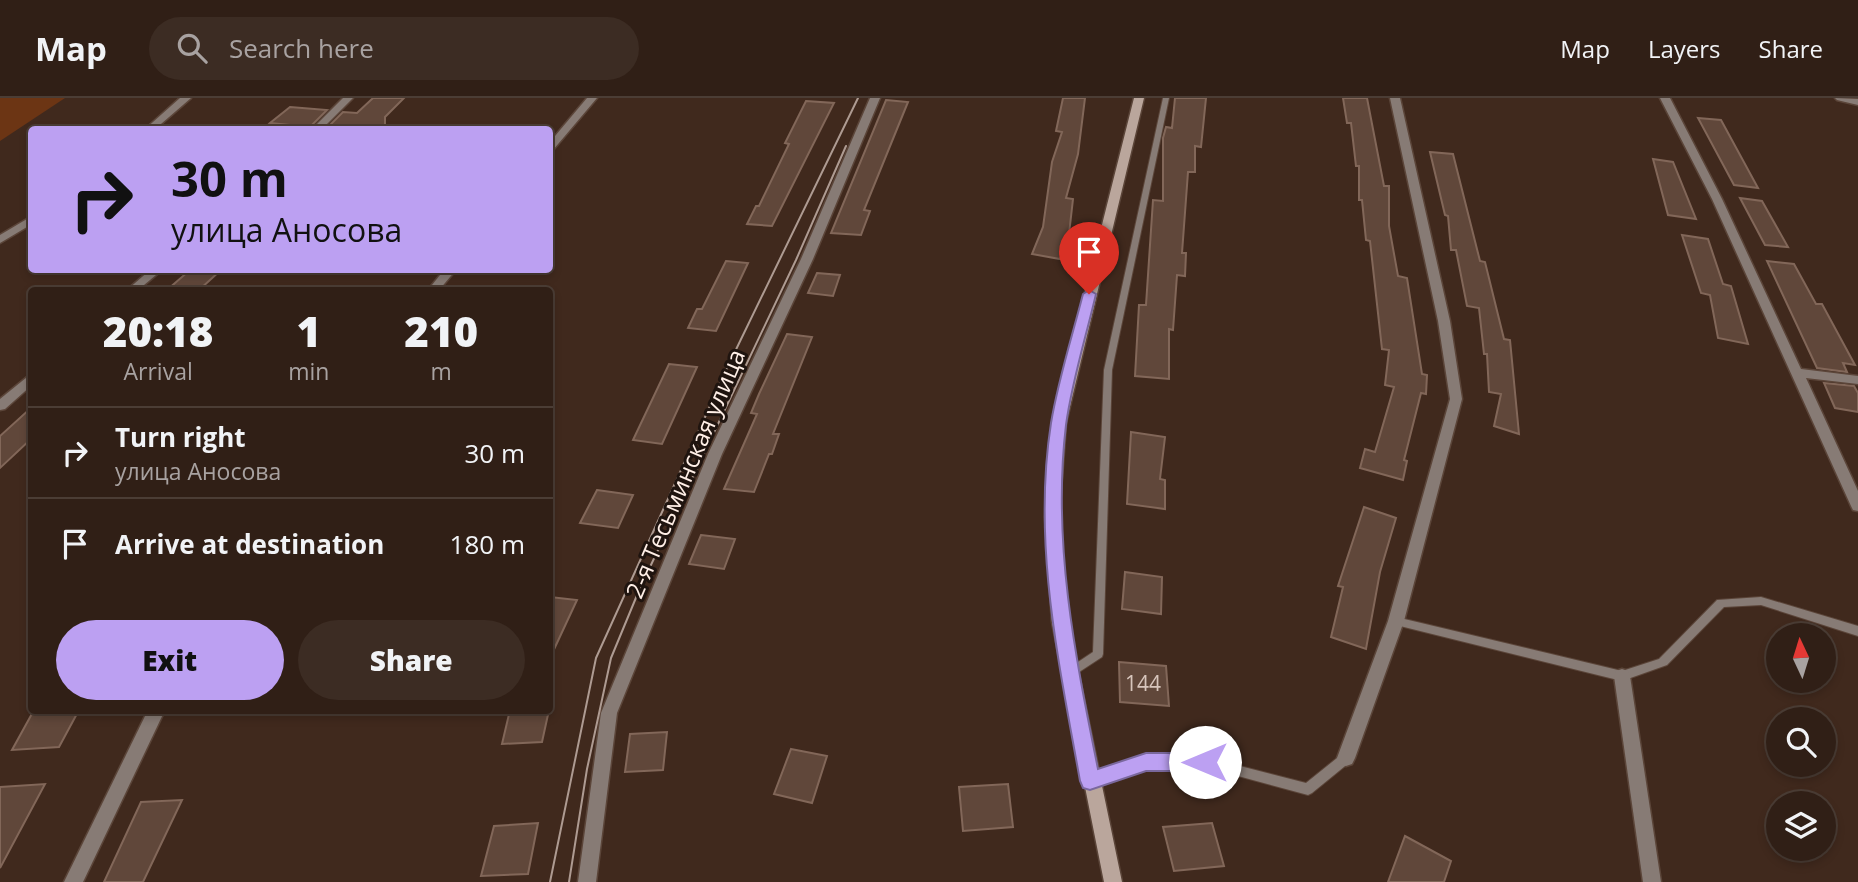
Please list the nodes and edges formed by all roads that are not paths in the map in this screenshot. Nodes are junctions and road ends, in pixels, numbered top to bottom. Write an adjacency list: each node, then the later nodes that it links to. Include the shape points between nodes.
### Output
1 (186, 98): 11 (street)
2 (348, 98): 12 (street)
3 (592, 98): 13 (street)
4 (876, 98): 33 (street, 2-я Тесьминская улица, via 715,454 610,713)
5 (1139, 98): 27 (main road, via 1059,423 1052,517 1060,622)
6 (1166, 98): 27 (lane, via 1108,370 1098,654)
7 (1395, 98): 25 (street, via 1444,321 1456,399)
8 (1665, 98): 20 (street)
9 (1840, 98): 10 (street)
10 (1858, 102)
11 (153, 126)
12 (319, 126)
13 (553, 144)
14 (28, 222): 15 (street)
15 (0, 240)
16 (152, 273): 18 (street)
17 (447, 273): 19 (street)
18 (136, 287)
19 (436, 287)
20 (1798, 373): 21 (street); 24 (street)
21 (1858, 380)
22 (28, 381): 23 (street)
23 (0, 406)
24 (1858, 506)
25 (1396, 621): 28 (lane); 30 (street)
26 (1858, 631): 28 (lane, via 1761,601 1721,603 1663,662)
27 (1070, 673): 31 (main road)
28 (1622, 676): 35 (street)
29 (155, 714): 32 (street)
30 (1346, 758): 31 (lane, via 1308,789 1205,762 1146,762)
31 (1090, 781): 34 (main road)
32 (73, 882)
33 (587, 882)
34 (1113, 882)
35 (1652, 882)

